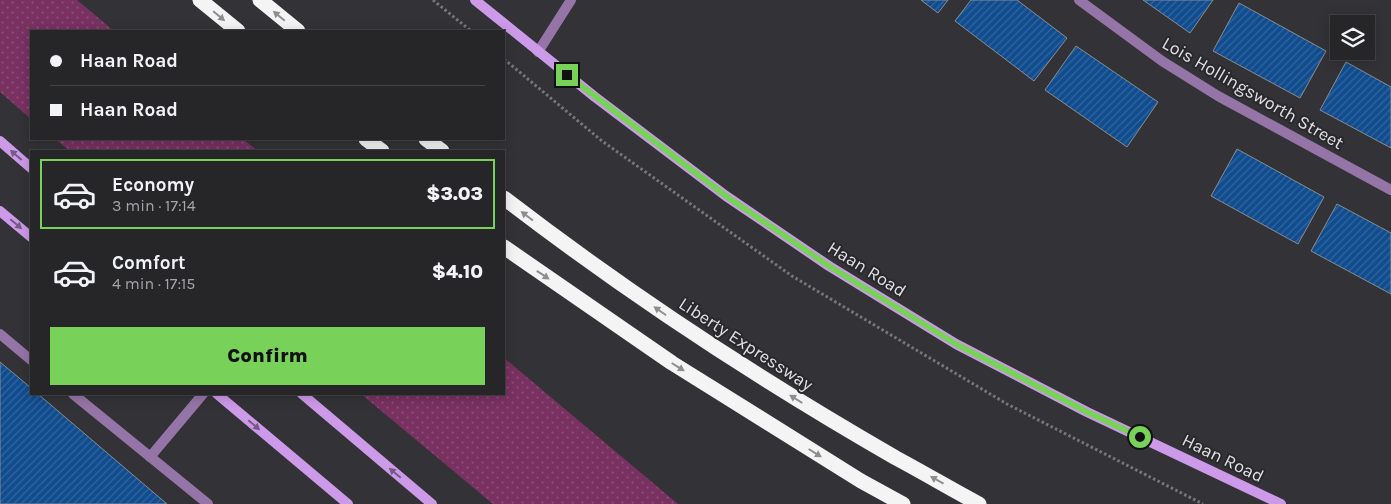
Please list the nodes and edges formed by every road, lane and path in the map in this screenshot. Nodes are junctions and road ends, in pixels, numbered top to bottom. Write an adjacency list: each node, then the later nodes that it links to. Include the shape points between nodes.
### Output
1 (200, 0): 7 (highway, one-way to 7)
2 (260, 0): 8 (highway, one-way to 2)
3 (434, 0): 9 (path)
4 (475, 0): 10 (street, Haan Road)
5 (571, 0): 10 (street)
6 (1079, 0): 17 (street, Lois Hollingsworth Street, via 1162,61 1218,96)
7 (237, 30)
8 (297, 30)
9 (470, 30)
10 (538, 52): 34 (street, Haan Road, via 726,196 829,266 956,344 1087,412)
11 (367, 140): 14 (highway)
12 (427, 140): 15 (highway)
13 (0, 141): 16 (street, one-way to 13)
14 (381, 150)
15 (441, 150)
16 (30, 167)
17 (1391, 190)
18 (505, 199): 33 (highway, Liberty Expressway, one-way to 18, via 831,421 695,335 558,240)
19 (0, 211): 20 (street, one-way to 20)
20 (30, 236)
21 (505, 248): 32 (highway, one-way to 32, via 672,363)
22 (0, 334): 23 (street)
23 (30, 359)
24 (74, 395): 28 (street)
25 (202, 395): 28 (street)
26 (218, 395): 30 (street, one-way to 30)
27 (303, 395): 31 (street, one-way to 27)
28 (150, 457): 29 (street)
29 (208, 504)
30 (348, 504)
31 (432, 504)
32 (902, 504)
33 (979, 504)
34 (1281, 504)

